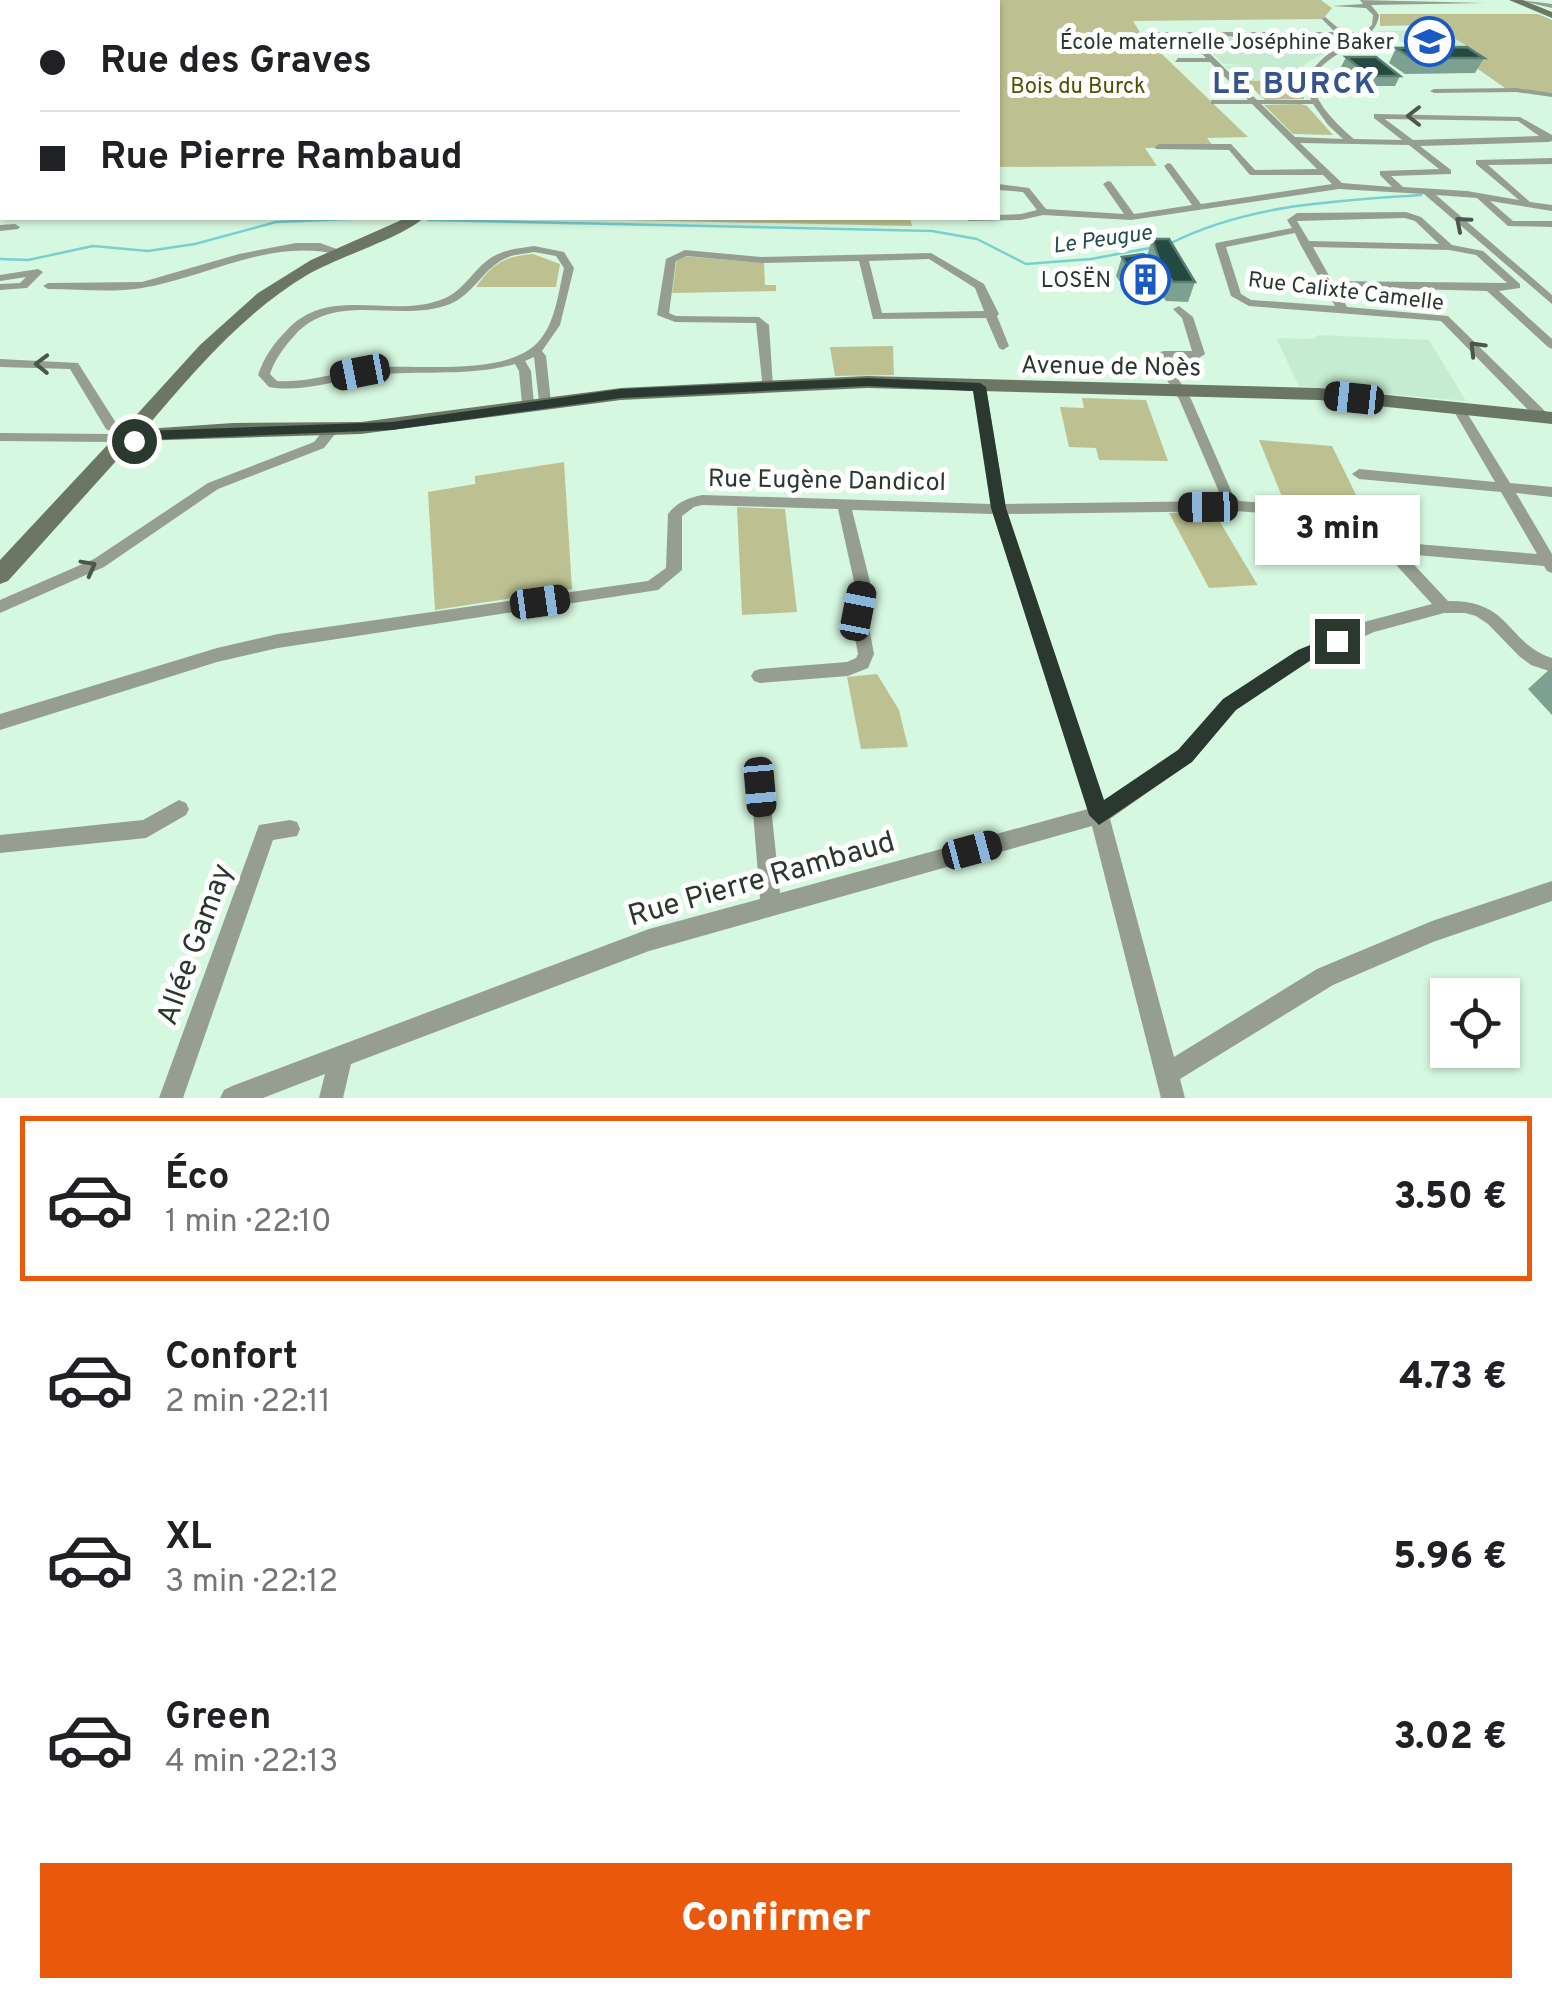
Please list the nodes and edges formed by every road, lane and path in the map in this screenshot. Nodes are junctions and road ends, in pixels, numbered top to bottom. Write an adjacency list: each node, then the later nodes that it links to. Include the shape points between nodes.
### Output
1 (1514, 0): 8 (street)
2 (1524, 0): 6 (street)
3 (1479, 2): 4 (street); 7 (street)
4 (1366, 3): 5 (street); 14 (street, via 1376,18)
5 (1335, 6)
6 (1552, 6)
7 (1494, 10)
8 (1552, 16)
9 (1325, 19): 13 (street)
10 (1211, 20): 12 (street)
11 (1140, 34): 15 (street)
12 (1226, 34): 13 (street); 15 (street)
13 (1340, 34): 14 (street); 16 (street)
14 (1367, 34): 16 (street)
15 (1202, 36): 18 (street, via 1193,41)
16 (1354, 41): 23 (street, via 1315,69)
17 (1178, 60): 18 (street)
18 (1212, 60): 22 (street)
19 (1434, 91): 20 (street)
20 (1552, 95)
21 (1214, 102): 22 (street)
22 (1256, 102): 23 (street); 25 (street)
23 (1314, 102): 26 (street)
24 (1551, 139): 27 (street); 27 (street, one-way to 27, via 1520,119 1378,116)
25 (1294, 140): 26 (street); 31 (street)
26 (1351, 141): 27 (street)
27 (1410, 142): 35 (street, via 1448,172 1383,172)
28 (1159, 147): 31 (street, via 1231,148 1252,173)
29 (1552, 161): 38 (street, via 1479,162)
30 (1168, 166): 39 (street)
31 (1325, 172): 33 (street)
32 (1108, 184): 43 (street)
33 (1339, 186): 35 (street); 39 (street)
34 (1000, 187): 41 (street, via 1026,190)
35 (1399, 188): 36 (street)
36 (1424, 190): 37 (street); 57 (street, one-way to 36)
37 (1478, 196): 38 (street); 45 (street, via 1511,224)
38 (1529, 204): 40 (street)
39 (1199, 208): 43 (street)
40 (1552, 208)
41 (1043, 212): 42 (street); 43 (street)
42 (1000, 217)
43 (1131, 217)
44 (412, 220): 51 (street)
45 (1552, 224)
46 (16, 227): 47 (street)
47 (0, 228)
48 (1297, 230): 49 (street); 50 (street, via 1297,216 1413,216); 63 (street, Rue Calixte Camelle, via 1220,245 1236,296)
49 (1305, 244): 50 (street); 54 (street)
50 (1449, 247): 56 (street, via 1479,253)
51 (340, 252): 55 (street, via 296,247 140,285); 77 (street, via 252,306)
52 (863, 256): 64 (street, via 932,256 980,286); 64 (street, via 877,317); 70 (street, via 761,260 685,253 670,259 663,315 759,320)
53 (0, 278): 59 (street, via 38,272 22,286)
54 (1328, 284): 60 (street); 63 (street)
55 (48, 286)
56 (1516, 286): 57 (street); 60 (street)
57 (1534, 286): 58 (street); 61 (street)
58 (1552, 286)
59 (0, 287)
60 (1490, 288): 65 (street)
61 (1552, 301)
62 (1179, 310): 72 (street, via 1200,348 1199,354 1160,360)
63 (1343, 310): 75 (street, Rue Calixte Camelle, one-way to 63, via 1449,320)
64 (993, 314): 66 (street)
65 (1552, 345)
66 (1003, 346)
67 (535, 352): 68 (street); 68 (street, via 554,326 569,268 560,254 521,250 486,263 470,287 436,306 340,305 316,312 287,334 264,376 284,386 391,368 486,368); 73 (street)
68 (518, 360): 73 (street)
69 (0, 364): 77 (street, one-way to 69, via 111,426 74,366)
70 (768, 386): 71 (street, Avenue de Noès); 73 (street, Avenue de Noès)
71 (980, 387): 72 (street, Avenue de Noès); 84 (street)
72 (1180, 392): 74 (street, Avenue de Noès, via 1319,394); 83 (street)
73 (537, 403): 76 (street, Avenue de Noès)
74 (1458, 408): 75 (street, Avenue de Noès); 80 (street)
75 (1548, 418)
76 (332, 429): 77 (street, Avenue de Noès); 88 (street, one-way to 76, via 99,562 212,486 319,445)
77 (125, 435): 78 (street); 87 (street)
78 (0, 438)
79 (1359, 474): 80 (street)
80 (1503, 487): 81 (street); 86 (street)
81 (1552, 492)
82 (844, 504): 84 (street, Rue Eugène Dandicol); 91 (street, via 861,572 862,663 783,682); 92 (street, Rue Eugène Dandicol, via 688,502 676,514 674,570 652,586 278,641)
83 (1235, 506): 84 (street, Rue Eugène Dandicol); 85 (street, Rue Eugène Dandicol, via 1360,515)
84 (998, 508): 95 (street)
85 (1391, 546): 86 (street); 89 (street, Rue Eugène Dandicol)
86 (1551, 563)
87 (0, 575)
88 (0, 607)
89 (1444, 607): 90 (street, via 1496,619 1529,655); 95 (street, Rue Pierre Rambaud, via 1370,627 1305,655 1229,704 1185,756)
90 (1552, 664)
91 (760, 676)
92 (0, 722)
93 (760, 787): 99 (street)
94 (180, 809): 97 (street, via 146,829)
95 (1099, 815): 99 (street, Rue Pierre Rambaud); 101 (street)
96 (290, 830): 102 (street, Allée Gamay, via 266,832)
97 (0, 844)
98 (1552, 891): 101 (street, via 1325,977)
99 (771, 905): 100 (street, Rue Pierre Rambaud, via 649,940)
100 (341, 1058): 103 (street, Rue Pierre Rambaud); 104 (street)
101 (1167, 1074): 105 (street)
102 (171, 1098)
103 (232, 1098)
104 (331, 1098)
105 (1173, 1098)

